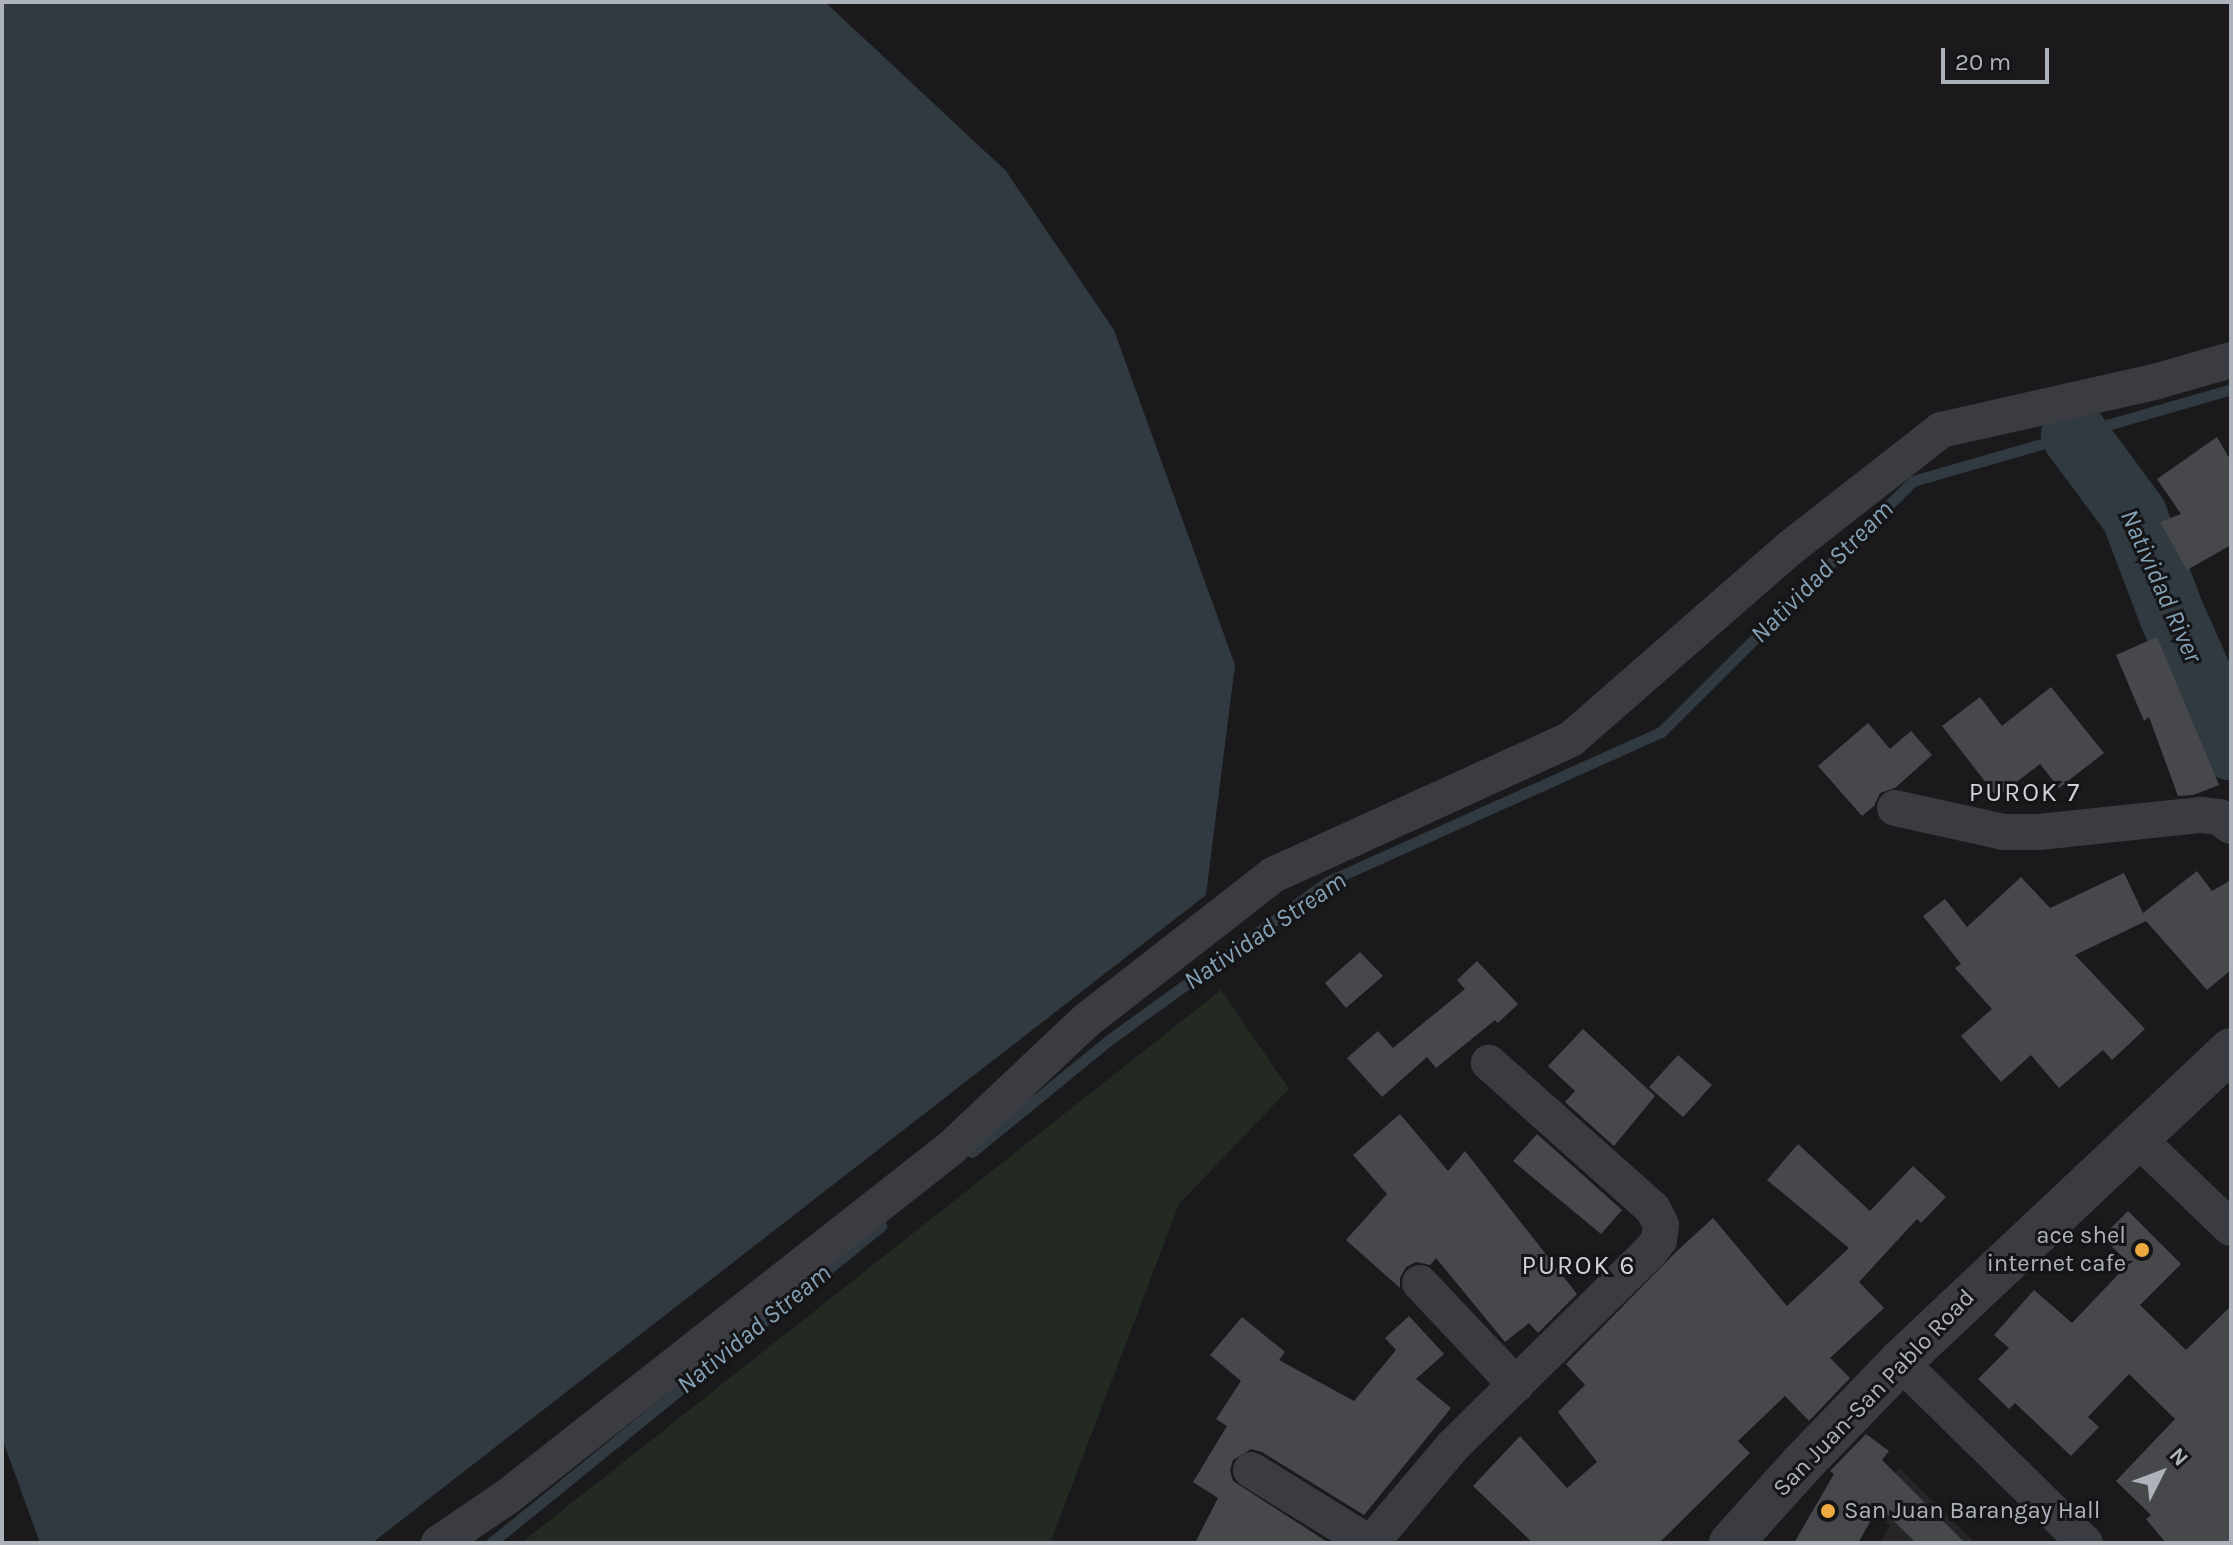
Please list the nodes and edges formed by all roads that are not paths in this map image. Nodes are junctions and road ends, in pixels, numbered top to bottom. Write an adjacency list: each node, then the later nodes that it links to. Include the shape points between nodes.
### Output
1 (2231, 360): 12 (street, via 1941,430 1790,548 1571,739 1273,875 1087,1020 951,1148 507,1497)
2 (1895, 808): 3 (street, via 2004,832 2201,815 2219,817)
3 (2231, 826)
4 (2231, 1050): 6 (street, San Juan-San Pablo Road)
5 (1489, 1063): 10 (street, via 1646,1202 1661,1225 1659,1240 1649,1253)
6 (2137, 1138): 7 (street); 9 (street, San Juan-San Pablo Road)
7 (2231, 1228)
8 (1420, 1283): 10 (street)
9 (1900, 1362): 14 (street, San Juan-San Pablo Road); 15 (street)
10 (1516, 1385): 13 (street, via 1453,1446)
11 (1251, 1470): 13 (street)
12 (439, 1543)
13 (1370, 1543)
14 (1731, 1543)
15 (2085, 1543)

